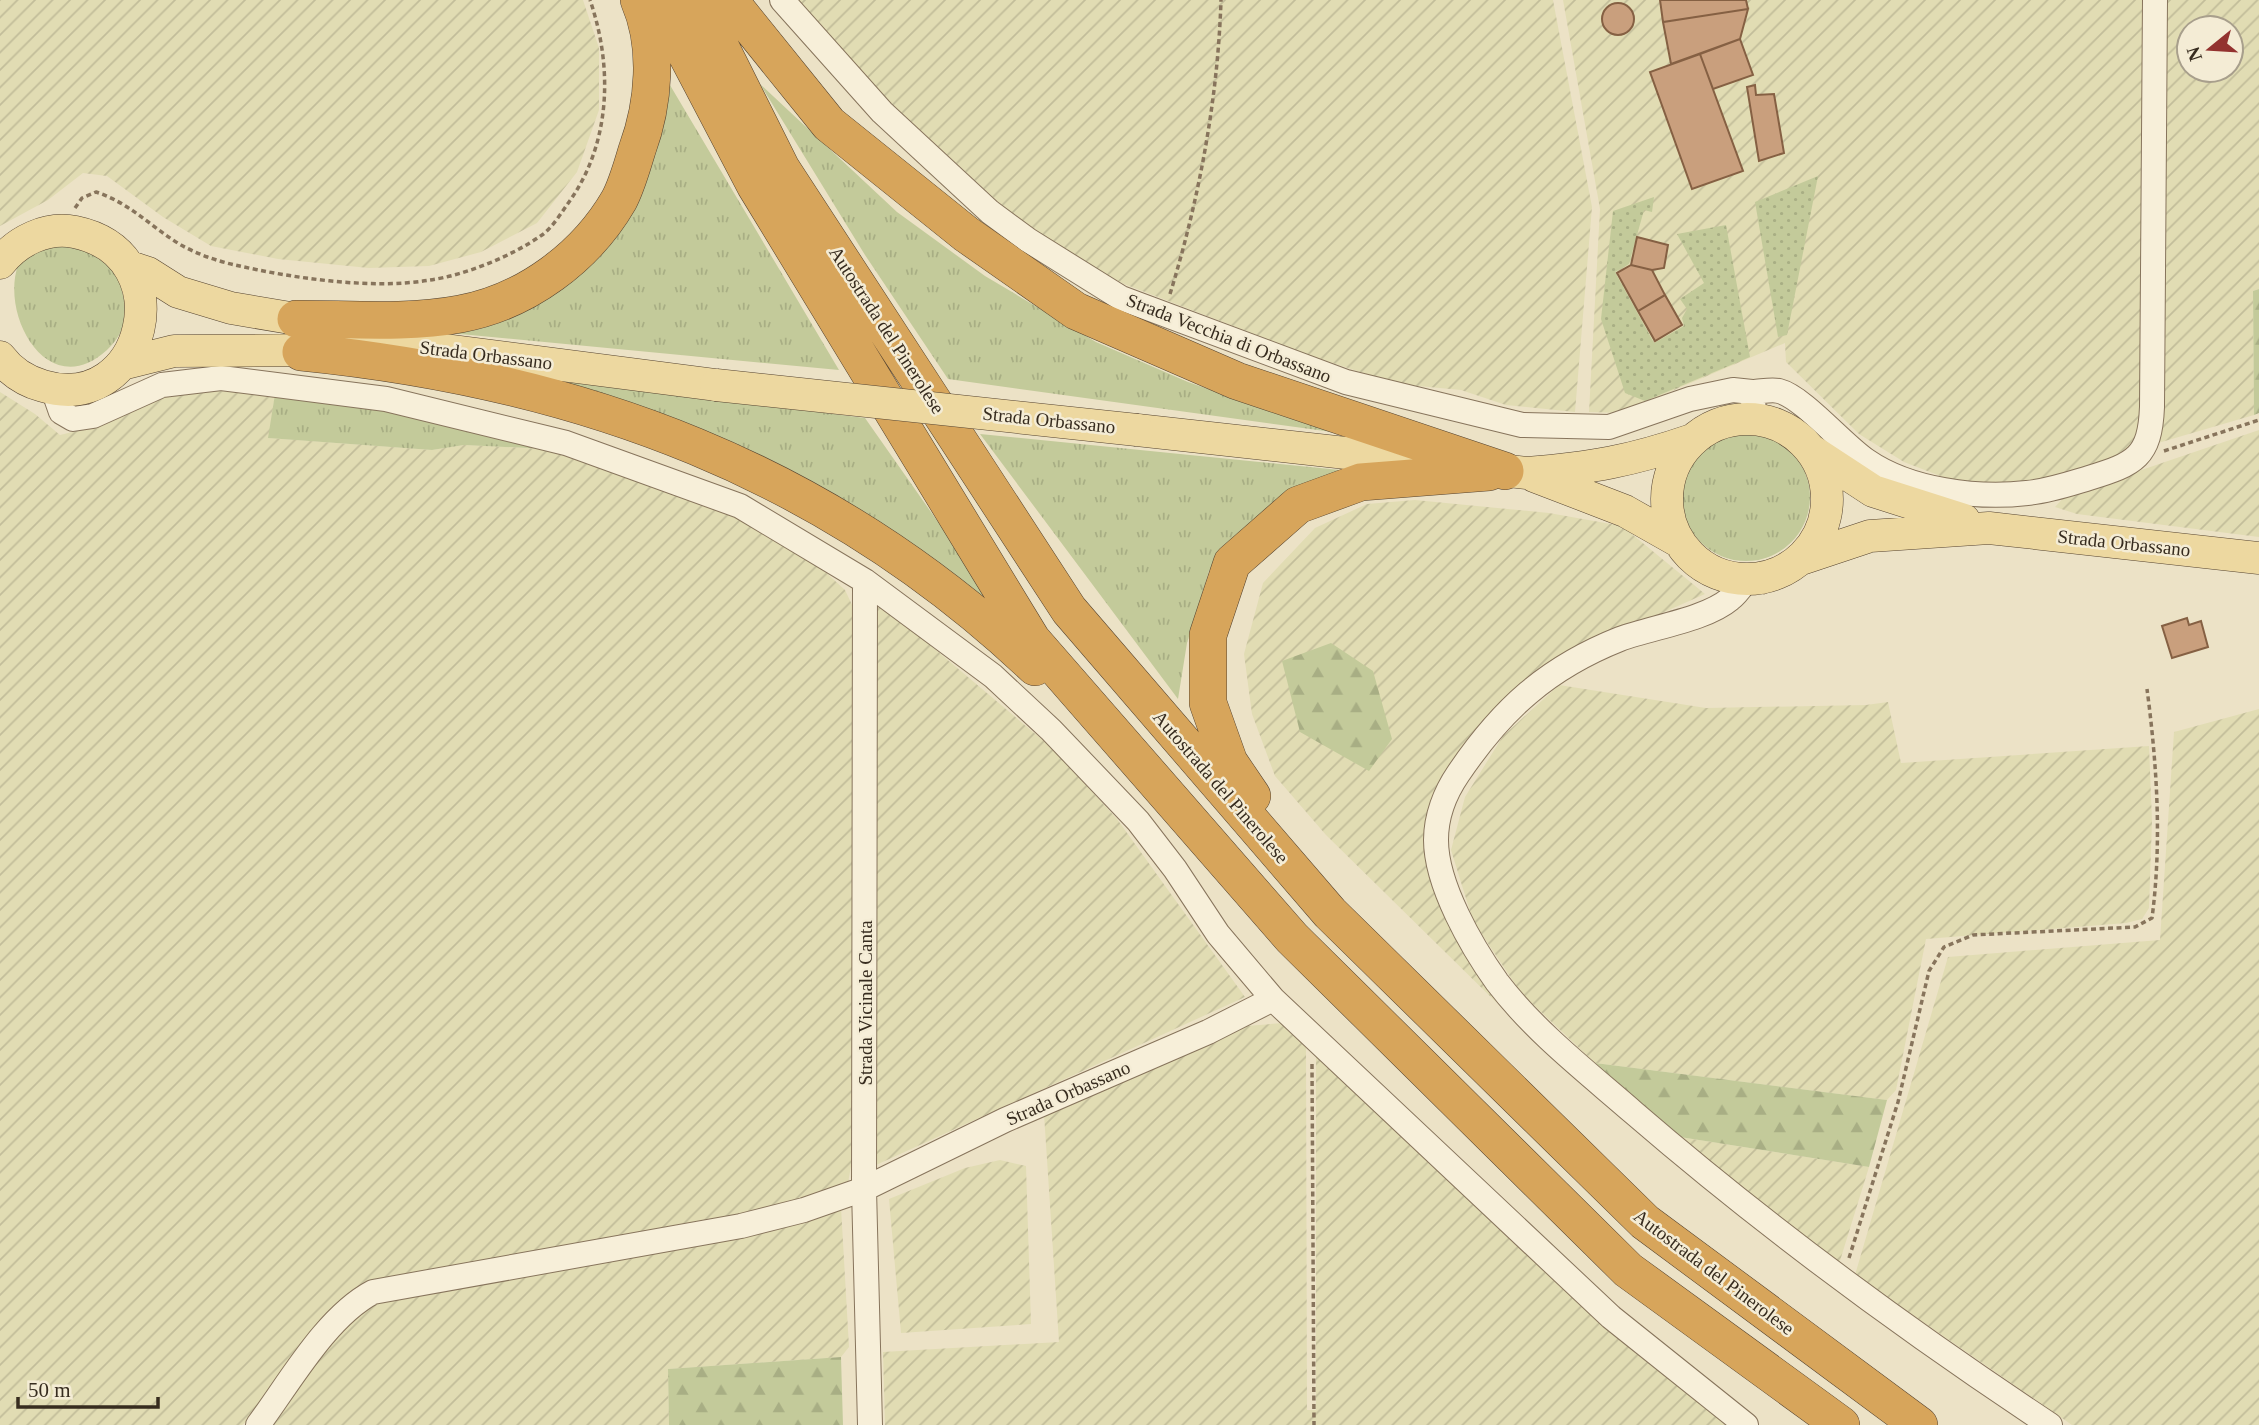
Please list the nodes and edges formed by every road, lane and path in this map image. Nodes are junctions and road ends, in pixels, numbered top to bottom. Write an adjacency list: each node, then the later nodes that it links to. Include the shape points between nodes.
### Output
1 (590, 0): 9 (path, via 603,45 606,80 604,113 589,167 544,234 490,261 430,280 395,283 235,265 180,244 125,203 96,192 82,198 72,212)
2 (639, 0): 13 (highway, via 645,13 652,76 645,128 620,198 597,232 538,284 505,301 460,314)
3 (658, 0): 33 (highway, Autostrada del Pinerolese, via 755,185 1032,640)
4 (697, 0): 32 (highway, Autostrada del Pinerolese, via 780,168 1069,610)
5 (729, 0): 22 (highway, via 829,124 965,234 1076,311 1237,381)
6 (782, 0): 12 (street, Strada Vecchia di Orbassano, via 882,112 990,212 1121,298)
7 (1221, 0): 12 (path, via 1219,49 1188,236 1170,294)
8 (2155, 0): 21 (street, via 2152,418 2146,448)
9 (72, 231): 10 (main road, Strada Orbassano, via 27,239); 11 (main road, Strada Orbassano, via 105,243)
10 (3, 257)
11 (130, 267): 13 (main road, Strada Orbassano, via 178,292); 15 (main road, Strada Orbassano, via 140,291 143,317 136,342)
12 (1158, 312): 17 (street, Strada Vecchia di Orbassano, via 1346,382 1522,425 1609,426 1733,390)
13 (299, 336): 15 (main road, Strada Orbassano, via 174,351); 22 (main road, Strada Orbassano, bridge); 33 (highway, via 555,396 675,437 778,483 829,512 936,584 1007,642 1073,704)
14 (0, 356): 16 (main road, Strada Orbassano, via 29,382)
15 (122, 364): 16 (main road, Strada Orbassano, via 91,385)
16 (53, 389): 29 (street, via 61,412 73,419 121,406 163,385 221,378 386,399 566,443 740,506)
17 (1754, 405): 19 (main road, Strada Orbassano); 20 (main road, Strada Orbassano); 23 (street, Strada Vecchia di Orbassano, via 1779,391 1867,461 1914,482 1988,494)
18 (2259, 420): 21 (path)
19 (1692, 440): 22 (main road, Strada Orbassano, via 1625,462); 26 (main road, Strada Orbassano, via 1676,462 1667,488 1668,515)
20 (1812, 451): 24 (main road, Strada Orbassano, via 1873,491); 28 (main road, Strada Orbassano, via 1824,478 1827,507)
21 (2132, 462): 23 (street, Strada Vecchia di Orbassano)
22 (1516, 472): 26 (main road, Strada Orbassano, via 1625,511); 32 (highway, via 1361,482 1298,505 1232,563 1208,635 1208,703 1229,762)
23 (2046, 491): 25 (street)
24 (1989, 527): 25 (main road, Strada Orbassano); 28 (main road, Strada Orbassano, via 1870,536)
25 (2041, 533): 27 (main road, Strada Orbassano)
26 (1678, 541): 30 (main road, Strada Orbassano, via 1691,557 1727,577)
27 (2259, 558)
28 (1801, 569): 30 (main road, Strada Orbassano); 30 (path, via 1753,597)
29 (865, 582): 34 (street, via 993,676 1097,776 1138,821 1218,934); 36 (street, Strada Vicinale Canta)
30 (1738, 590): 37 (street, via 1700,613 1618,640 1537,683 1513,704 1457,776 1444,798 1437,851 1459,916 1481,957 1520,1009 1693,1164)
31 (2147, 689): 37 (path, via 2156,760 2157,881 2152,918 2135,927 1973,935 1944,947 1929,971 1898,1102)
32 (1330, 913): 43 (highway, Autostrada del Pinerolese, via 1645,1223)
33 (1292, 938): 42 (highway, Autostrada del Pinerolese, via 1628,1270)
34 (1273, 999): 35 (street); 36 (street, Strada Orbassano)
35 (1312, 1037): 40 (path); 41 (street, via 1611,1317)
36 (864, 1189): 38 (street, Strada Orbassano, via 741,1226 373,1292 351,1304 333,1322); 39 (street, Strada Vicinale Canta)
37 (1842, 1280): 44 (street)
38 (258, 1425)
39 (870, 1425)
40 (1314, 1425)
41 (1746, 1425)
42 (1841, 1425)
43 (1919, 1425)
44 (2050, 1425)

